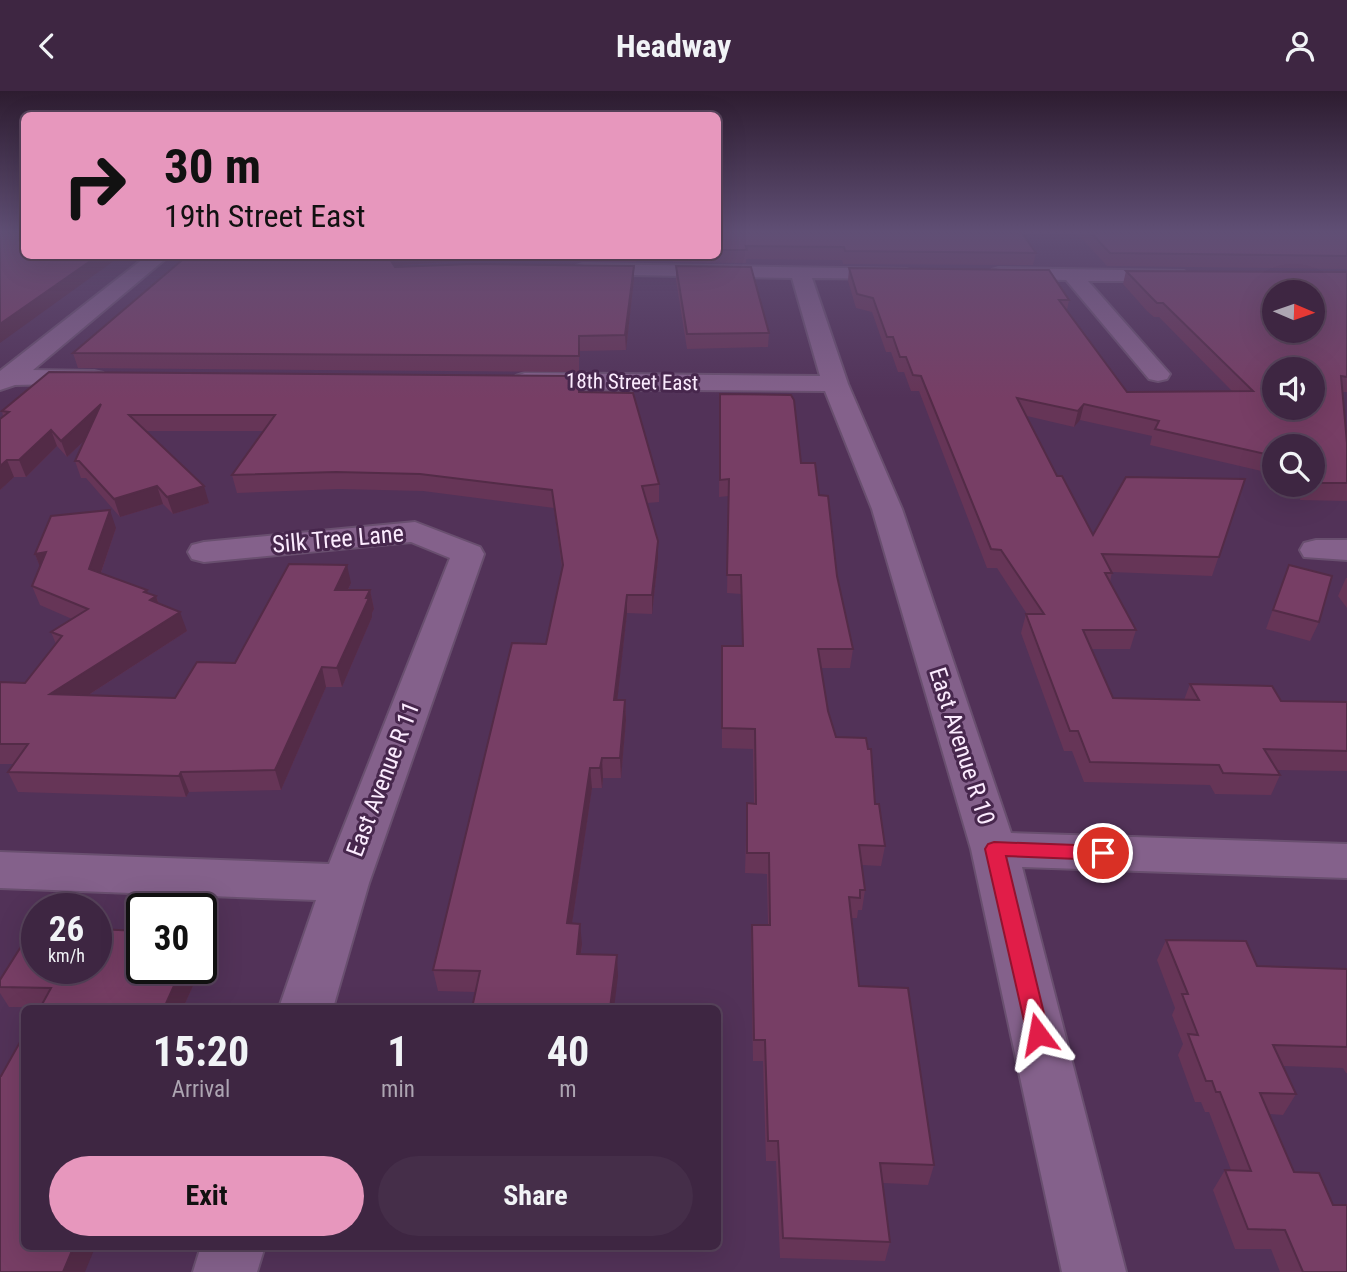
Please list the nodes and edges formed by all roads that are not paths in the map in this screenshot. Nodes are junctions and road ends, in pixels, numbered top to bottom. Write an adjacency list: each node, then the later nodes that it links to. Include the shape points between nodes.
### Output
1 (119, 288): 6 (street)
2 (805, 288): 8 (street, East Avenue R 10)
3 (1083, 288): 4 (street)
4 (1158, 374)
5 (119, 378): 6 (street)
6 (4, 380)
7 (504, 381): 8 (street, 18th Street East)
8 (835, 384): 11 (street, East Avenue R 10, via 887,509)
9 (204, 552): 10 (street, Silk Tree Lane, via 415,532)
10 (468, 554): 14 (street, East Avenue R 11)
11 (994, 849): 12 (street); 18 (street, East Avenue R 10)
12 (1347, 861)
13 (0, 870): 14 (street)
14 (345, 883): 15 (street, East Avenue R 11)
15 (307, 1005)
16 (232, 1250): 17 (street)
17 (225, 1272)
18 (1094, 1272)

